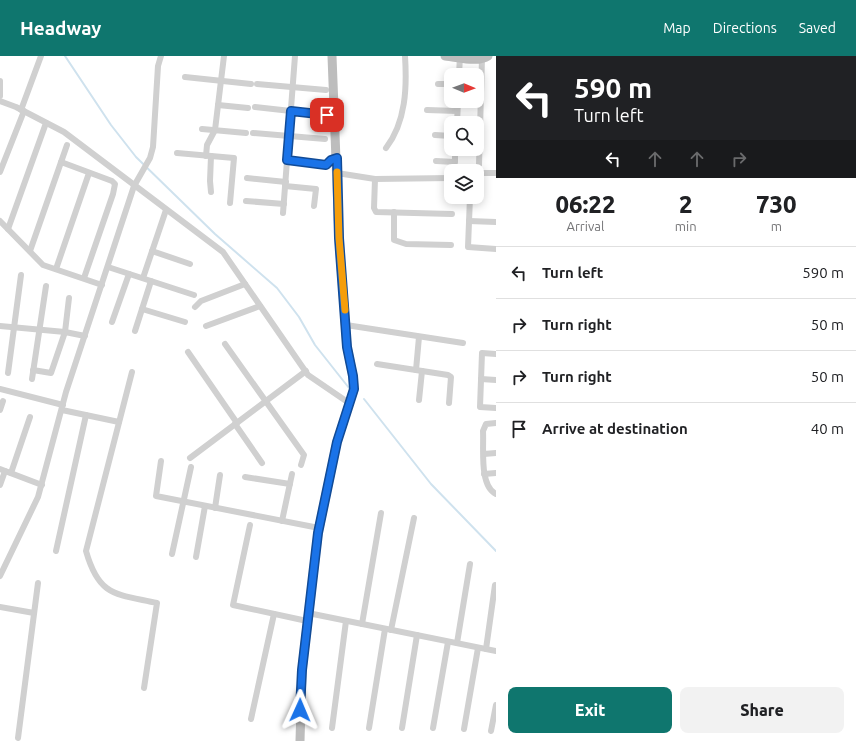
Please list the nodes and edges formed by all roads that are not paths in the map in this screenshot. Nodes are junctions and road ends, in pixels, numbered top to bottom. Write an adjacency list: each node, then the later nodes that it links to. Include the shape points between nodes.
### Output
1 (41, 56): 23 (street)
2 (161, 56): 55 (street, via 158,66 153,146 150,158)
3 (224, 56): 13 (street)
4 (295, 56): 16 (street)
5 (332, 56): 41 (street)
6 (405, 56): 37 (street, via 405,96 400,122)
7 (445, 56): 8 (street)
8 (460, 57): 9 (street); 10 (street)
9 (485, 57): 45 (street)
10 (459, 68)
11 (186, 77): 13 (street)
12 (0, 81): 18 (street)
13 (221, 81): 16 (street); 20 (street)
14 (438, 84): 15 (street)
15 (444, 84)
16 (293, 87): 17 (street); 26 (street)
17 (326, 90)
18 (0, 96)
19 (0, 101): 23 (street)
20 (218, 105): 21 (street); 31 (street)
21 (248, 108)
22 (255, 108): 26 (street)
23 (22, 110): 29 (street); 46 (street)
24 (427, 110): 25 (street)
25 (457, 110): 28 (street)
26 (291, 111): 27 (street); 33 (street)
27 (327, 115)
28 (457, 116)
29 (46, 123): 55 (street, via 64,132); 69 (street)
30 (202, 129): 31 (street)
31 (215, 130): 33 (street); 39 (street, via 207,145)
32 (435, 135): 34 (street)
33 (289, 136): 35 (street); 42 (street)
34 (444, 136)
35 (325, 140)
36 (67, 145): 44 (street)
37 (386, 148)
38 (177, 153): 39 (street)
39 (208, 156): 56 (street); 58 (street, via 234,158)
40 (455, 156): 43 (street, via 455,162)
41 (337, 158): 42 (street, via 326,165); 48 (street)
42 (287, 160): 54 (street)
43 (436, 161)
44 (61, 162): 47 (street); 72 (street)
45 (478, 164)
46 (0, 172)
47 (89, 173): 76 (street); 79 (street, via 112,181 115,188)
48 (337, 173): 53 (street); 92 (street)
49 (484, 173): 50 (street)
50 (496, 173)
51 (248, 178): 54 (street)
52 (444, 178): 53 (street)
53 (375, 179): 63 (street, via 376,212)
54 (285, 184): 59 (street); 61 (street, via 316,189)
55 (134, 186): 62 (street); 75 (street)
56 (211, 192)
57 (246, 201): 59 (street)
58 (230, 203)
59 (284, 204): 64 (street)
60 (469, 204): 67 (street)
61 (314, 206)
62 (166, 210): 73 (street); 82 (street, via 223,252)
63 (394, 212): 65 (street); 70 (street, via 394,240 406,244)
64 (283, 213)
65 (452, 214)
66 (0, 221): 69 (street)
67 (468, 221): 68 (street); 71 (street, via 468,247)
68 (496, 222)
69 (8, 229): 72 (street)
70 (451, 245)
71 (496, 249)
72 (30, 251): 76 (street, via 43,264)
73 (152, 251): 74 (street); 80 (street)
74 (190, 264)
75 (108, 267): 77 (street); 83 (street)
76 (56, 269): 79 (street)
77 (128, 274): 80 (street); 90 (street)
78 (21, 275): 95 (street)
79 (84, 278): 83 (street)
80 (143, 278): 81 (street)
81 (152, 281): 85 (street); 89 (street)
82 (245, 284): 87 (street); 88 (street, via 200,301)
83 (102, 285): 99 (street)
84 (46, 286): 96 (street)
85 (194, 296)
86 (69, 298): 98 (street)
87 (260, 306): 94 (street); 108 (street)
88 (195, 307)
89 (142, 309): 91 (street); 97 (street)
90 (112, 322)
91 (185, 322)
92 (346, 325): 100 (street); 118 (street, via 354,389)
93 (0, 326): 95 (street)
94 (206, 326)
95 (14, 327): 96 (street); 110 (street)
96 (39, 330): 98 (street); 106 (street)
97 (135, 331)
98 (66, 332): 99 (street); 106 (street, via 50,373)
99 (85, 336): 120 (street)
100 (419, 337): 101 (street); 107 (street)
101 (463, 343)
102 (225, 344): 117 (street)
103 (188, 352): 126 (street)
104 (496, 354): 112 (street, via 482,353)
105 (377, 364): 107 (street)
106 (33, 370): 111 (street)
107 (419, 370): 115 (street); 119 (street, via 451,377)
108 (306, 371): 117 (street); 118 (street, via 308,375)
109 (132, 372): 125 (street)
110 (8, 373)
111 (32, 379)
112 (481, 379): 113 (street); 121 (street, via 480,407)
113 (496, 380)
114 (0, 389): 120 (street)
115 (419, 400)
116 (3, 401): 122 (street)
117 (266, 401): 126 (street); 133 (street, via 304,455)
118 (349, 403): 152 (street, via 337,442)
119 (449, 403)
120 (62, 408): 123 (street); 141 (street)
121 (496, 408)
122 (0, 410)
123 (86, 415): 125 (street); 153 (street)
124 (30, 417): 135 (street)
125 (119, 422): 173 (street, via 86,551 100,584 114,594 157,603)
126 (236, 424): 130 (street); 132 (street)
127 (496, 424): 129 (street, via 484,427)
128 (496, 453): 129 (street)
129 (484, 454): 138 (street)
130 (190, 458)
131 (161, 461): 145 (street, via 156,496)
132 (262, 463)
133 (301, 465)
134 (191, 466): 145 (street)
135 (6, 471): 141 (street); 143 (street)
136 (496, 473): 138 (street)
137 (292, 474): 142 (street)
138 (484, 474): 144 (street, via 487,487)
139 (220, 475): 147 (street)
140 (245, 476): 142 (street)
141 (42, 484): 157 (street)
142 (290, 484): 150 (street)
143 (0, 485)
144 (496, 494)
145 (183, 502): 146 (street); 154 (street)
146 (206, 506): 147 (street); 155 (street)
147 (215, 508): 150 (street)
148 (381, 513): 165 (street)
149 (414, 518): 166 (street)
150 (282, 521): 152 (street)
151 (250, 525): 162 (street, via 233,605)
152 (319, 528): 163 (street)
153 (56, 551)
154 (172, 554)
155 (196, 557)
156 (470, 564): 169 (street)
157 (0, 576)
158 (38, 583): 161 (street)
159 (495, 585): 171 (street)
160 (0, 608): 161 (street)
161 (34, 613): 182 (street)
162 (274, 614): 163 (street); 175 (street)
163 (307, 617): 164 (street); 183 (street, via 302,670)
164 (346, 621): 165 (street); 176 (street)
165 (362, 624): 166 (street)
166 (388, 629): 167 (street); 177 (street)
167 (417, 635): 168 (street); 178 (street)
168 (448, 642): 169 (street); 179 (street)
169 (457, 643): 170 (street)
170 (478, 648): 171 (street); 180 (street)
171 (486, 649): 172 (street)
172 (496, 651)
173 (144, 688)
174 (496, 705): 181 (street)
175 (251, 719)
176 (332, 728)
177 (369, 728)
178 (402, 728)
179 (432, 728)
180 (464, 729)
181 (491, 731)
182 (18, 738)
183 (300, 741)

